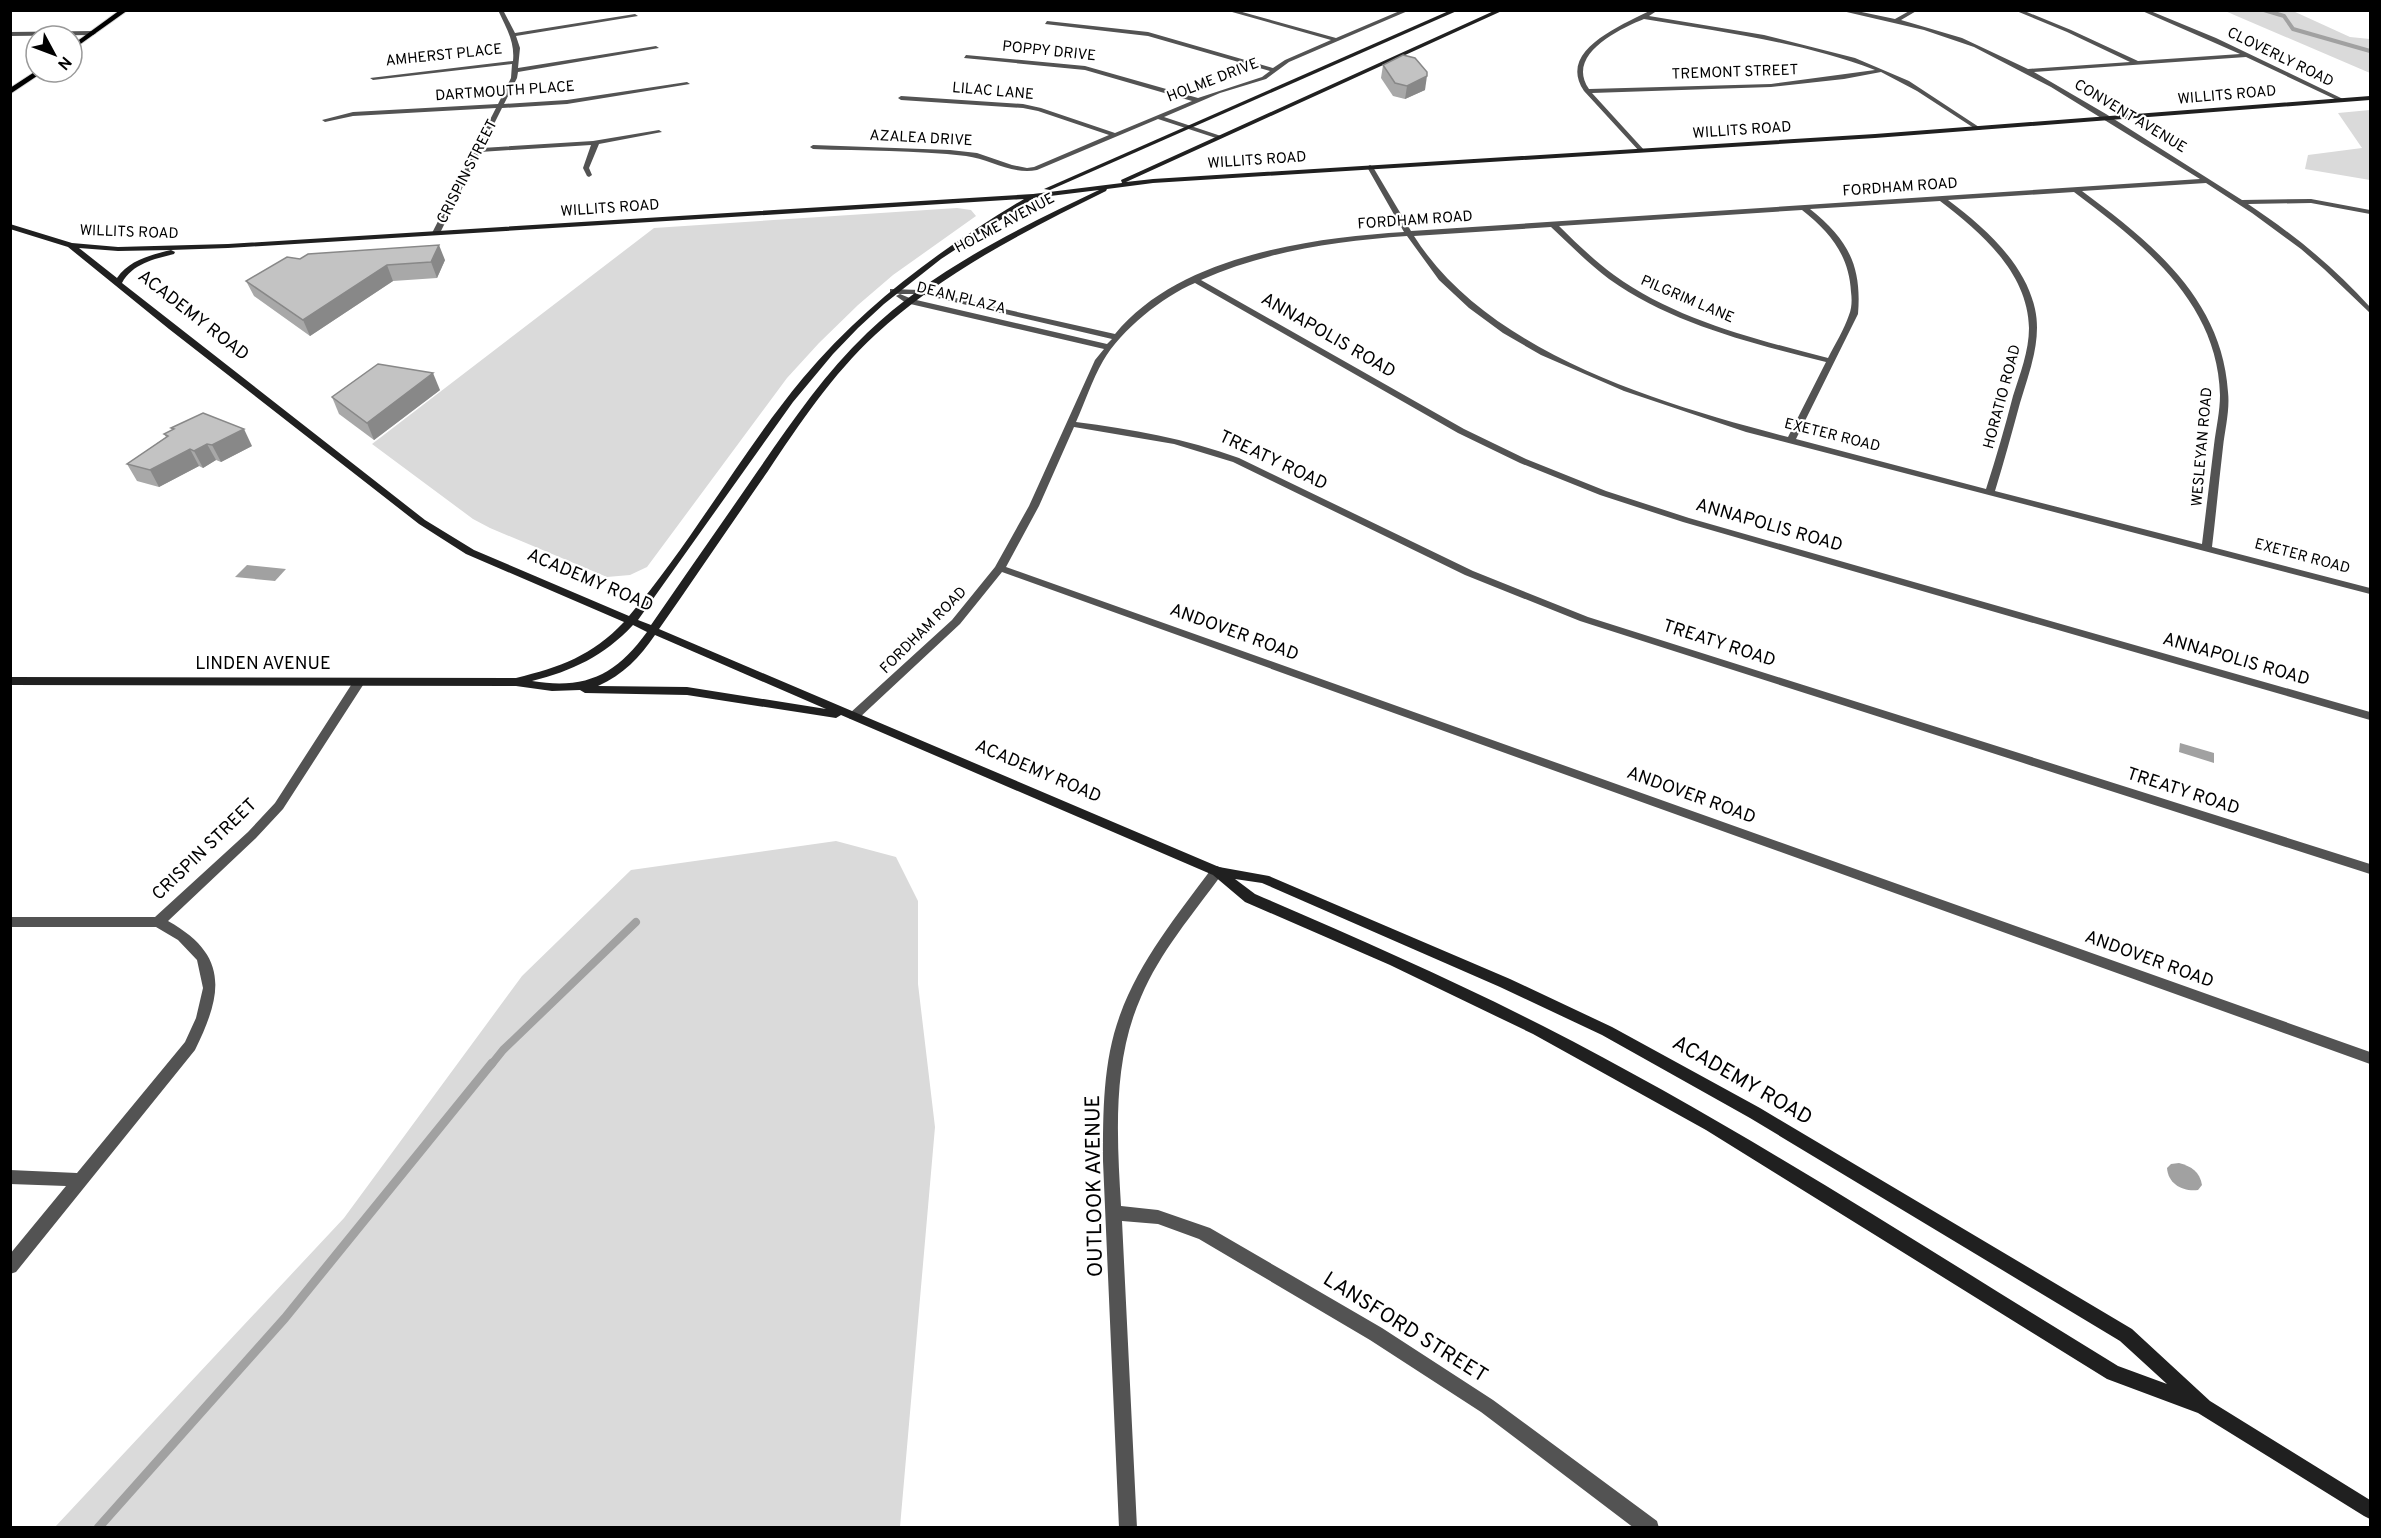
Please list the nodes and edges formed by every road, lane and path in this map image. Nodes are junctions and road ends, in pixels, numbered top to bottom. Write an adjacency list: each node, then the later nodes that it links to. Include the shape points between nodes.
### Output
1 (125, 10): 17 (main road)
2 (500, 10): 19 (street, CRISPIN STREET)
3 (1227, 10): 22 (street)
4 (1389, 10): 12 (street)
5 (1457, 10): 20 (main road, HOLME AVENUE)
6 (1502, 10): 25 (main road, HOLME AVENUE)
7 (1656, 10): 14 (street)
8 (1840, 10): 15 (street, CONVENT AVENUE)
9 (1916, 10): 15 (street)
10 (2016, 10): 30 (street)
11 (2142, 10): 27 (street, CLOVERLY ROAD)
12 (1404, 12): 22 (street, HOLME DRIVE)
13 (635, 16): 19 (street)
14 (1644, 17): 33 (street, via 1786,42); 38 (street, via 1608,35 1585,54 1579,71)
15 (1897, 20): 34 (street, CONVENT AVENUE, via 1959,39)
16 (1047, 23): 32 (street, via 1148,34)
17 (93, 33): 18 (street); 21 (main road)
18 (10, 34)
19 (513, 35): 29 (street, CRISPIN STREET)
20 (1396, 37): 23 (main road); 48 (main road, HOLME AVENUE)
21 (84, 39)
22 (1337, 40): 32 (street, HOLME DRIVE)
23 (1406, 40)
24 (1416, 43): 25 (main road)
25 (1425, 45): 52 (main road, HOLME AVENUE)
26 (656, 48): 31 (street, AMHERST PLACE)
27 (2247, 56): 30 (street); 43 (street, CLOVERLY ROAD)
28 (966, 57): 42 (street, POPPY DRIVE, via 1085,68)
29 (517, 62): 31 (street, CRISPIN STREET); 35 (street, AMHERST PLACE)
30 (2139, 63): 34 (street)
31 (516, 70): 44 (street, CRISPIN STREET)
32 (1273, 70): 42 (street, HOLME DRIVE, via 1264,78)
33 (1881, 70): 38 (street, TREMONT STREET, via 1773,87); 49 (street)
34 (2025, 71): 46 (street, CONVENT AVENUE)
35 (373, 78)
36 (24, 82): 39 (main road)
37 (687, 84): 44 (street, DARTMOUTH PLACE, via 579,101)
38 (1588, 91): 56 (street)
39 (10, 92)
40 (901, 98): 51 (street, LILAC LANE, via 1023,106)
41 (2370, 98): 43 (main road, WILLITS ROAD)
42 (1197, 100): 45 (street, HOLME DRIVE)
43 (2341, 100): 46 (main road, WILLITS ROAD)
44 (502, 106): 47 (street, DARTMOUTH PLACE, via 353,114); 55 (street, CRISPIN STREET)
45 (1157, 117): 48 (street); 51 (street, HOLME DRIVE)
46 (2109, 119): 49 (main road, WILLITS ROAD); 60 (street, CONVENT AVENUE)
47 (324, 120)
48 (1189, 128): 52 (street); 62 (main road, HOLME AVENUE)
49 (1979, 129): 56 (main road, WILLITS ROAD)
50 (659, 132): 53 (street)
51 (1115, 135): 58 (street, HOLME DRIVE)
52 (1219, 137): 61 (main road, HOLME AVENUE)
53 (596, 142): 55 (street); 59 (street, via 586,168)
54 (813, 147): 58 (street, AZALEA DRIVE, via 972,154)
55 (479, 150): 71 (street, CRISPIN STREET)
56 (1642, 151): 57 (main road, WILLITS ROAD)
57 (1370, 167): 61 (main road, WILLITS ROAD); 72 (street, EXETER ROAD)
58 (1026, 170)
59 (589, 175)
60 (2208, 181): 63 (street, FORDHAM ROAD); 66 (street, CONVENT AVENUE)
61 (1116, 185): 62 (main road, WILLITS ROAD); 64 (main road, WILLITS ROAD); 78 (main road, HOLME AVENUE, via 1007,237)
62 (1052, 188): 64 (main road, HOLME AVENUE); 71 (main road, WILLITS ROAD)
63 (2076, 190): 65 (street, FORDHAM ROAD); 87 (street, WESLEYAN ROAD, via 2158,255 2201,310 2214,338 2222,365 2224,394)
64 (1033, 196): 71 (main road, WILLITS ROAD); 77 (main road, HOLME AVENUE, via 954,245)
65 (1942, 199): 67 (street, FORDHAM ROAD); 86 (street, HORATIO ROAD, via 1972,223 2010,264 2026,296 2033,327 2030,352)
66 (2244, 202): 68 (street, via 2311,201); 80 (street, CONVENT AVENUE, via 2332,270)
67 (1804, 208): 69 (street, FORDHAM ROAD); 83 (street, via 1837,238 1856,275 1854,314)
68 (2370, 212)
69 (1554, 225): 72 (street, FORDHAM ROAD); 83 (street, PILGRIM LANE, via 1592,264 1643,297 1741,337)
70 (10, 226): 73 (main road, ACADEMY ROAD)
71 (438, 229): 73 (main road, WILLITS ROAD); 74 (main road, WILLITS ROAD)
72 (1409, 234): 75 (street, FORDHAM ROAD, via 1276,250); 85 (street, EXETER ROAD, via 1442,280 1468,304 1560,360 1632,392)
73 (71, 245): 74 (main road, WILLITS ROAD); 76 (main road, ACADEMY ROAD)
74 (189, 248): 76 (main road, via 138,264 123,273)
75 (1194, 279): 81 (street, FORDHAM ROAD, via 1137,315); 97 (street, ANNAPOLIS ROAD, via 1461,431 1603,493)
76 (118, 283): 90 (main road, ACADEMY ROAD, via 437,532 484,559)
77 (893, 291): 78 (street, DEAN PLAZA); 79 (street, DEAN PLAZA); 90 (main road, HOLME AVENUE, via 806,380)
78 (920, 292): 79 (main road, HOLME AVENUE); 81 (street, DEAN PLAZA)
79 (909, 301): 82 (street, DEAN PLAZA); 91 (main road, HOLME AVENUE, via 861,343 825,382)
80 (2370, 311)
81 (1116, 337): 82 (street, FORDHAM ROAD)
82 (1108, 347): 84 (street, FORDHAM ROAD)
83 (1831, 361): 85 (street)
84 (1072, 424): 88 (street, FORDHAM ROAD); 98 (street, TREATY ROAD, via 1201,446 1469,573 1584,619)
85 (1791, 440): 86 (street, EXETER ROAD)
86 (1990, 492): 87 (street, EXETER ROAD)
87 (2207, 548): 89 (street, EXETER ROAD)
88 (1000, 568): 96 (street, FORDHAM ROAD, via 956,622); 102 (street, ANDOVER ROAD)
89 (2370, 591)
90 (633, 622): 91 (main road, ACADEMY ROAD); 94 (main road, LINDEN AVENUE, via 573,665)
91 (653, 631): 95 (main road, LINDEN AVENUE, via 638,652 611,675); 96 (main road, ACADEMY ROAD)
92 (10, 681): 93 (main road, LINDEN AVENUE)
93 (359, 682): 94 (main road, LINDEN AVENUE); 101 (street, CRISPIN STREET, via 279,806)
94 (516, 682): 95 (main road, LINDEN AVENUE)
95 (569, 689): 96 (main road, via 687,691)
96 (854, 716): 99 (main road, ACADEMY ROAD)
97 (2370, 716)
98 (2370, 869)
99 (1217, 871): 105 (street, OUTLOOK AVENUE, via 1156,958 1126,1017 1116,1056 1112,1113); 107 (main road, ACADEMY ROAD, via 1250,898 1395,961 1538,1030 1690,1114 2112,1373); 107 (main road, ACADEMY ROAD, via 1264,879 1606,1031 1755,1113 2126,1335)
100 (10, 922): 101 (street)
101 (158, 922): 104 (street, CRISPIN STREET, via 183,936 203,958 210,988 203,1018 190,1046)
102 (2370, 1058)
103 (10, 1177): 104 (street)
104 (80, 1180): 106 (street, CRISPIN STREET)
105 (1114, 1214): 109 (street, OUTLOOK AVENUE); 110 (street, LANSFORD STREET, via 1158,1217 1204,1233 1366,1328 1487,1406)
106 (10, 1267)
107 (2204, 1407): 108 (main road, ACADEMY ROAD)
108 (2370, 1510)
109 (1128, 1527)
110 (1650, 1527)

